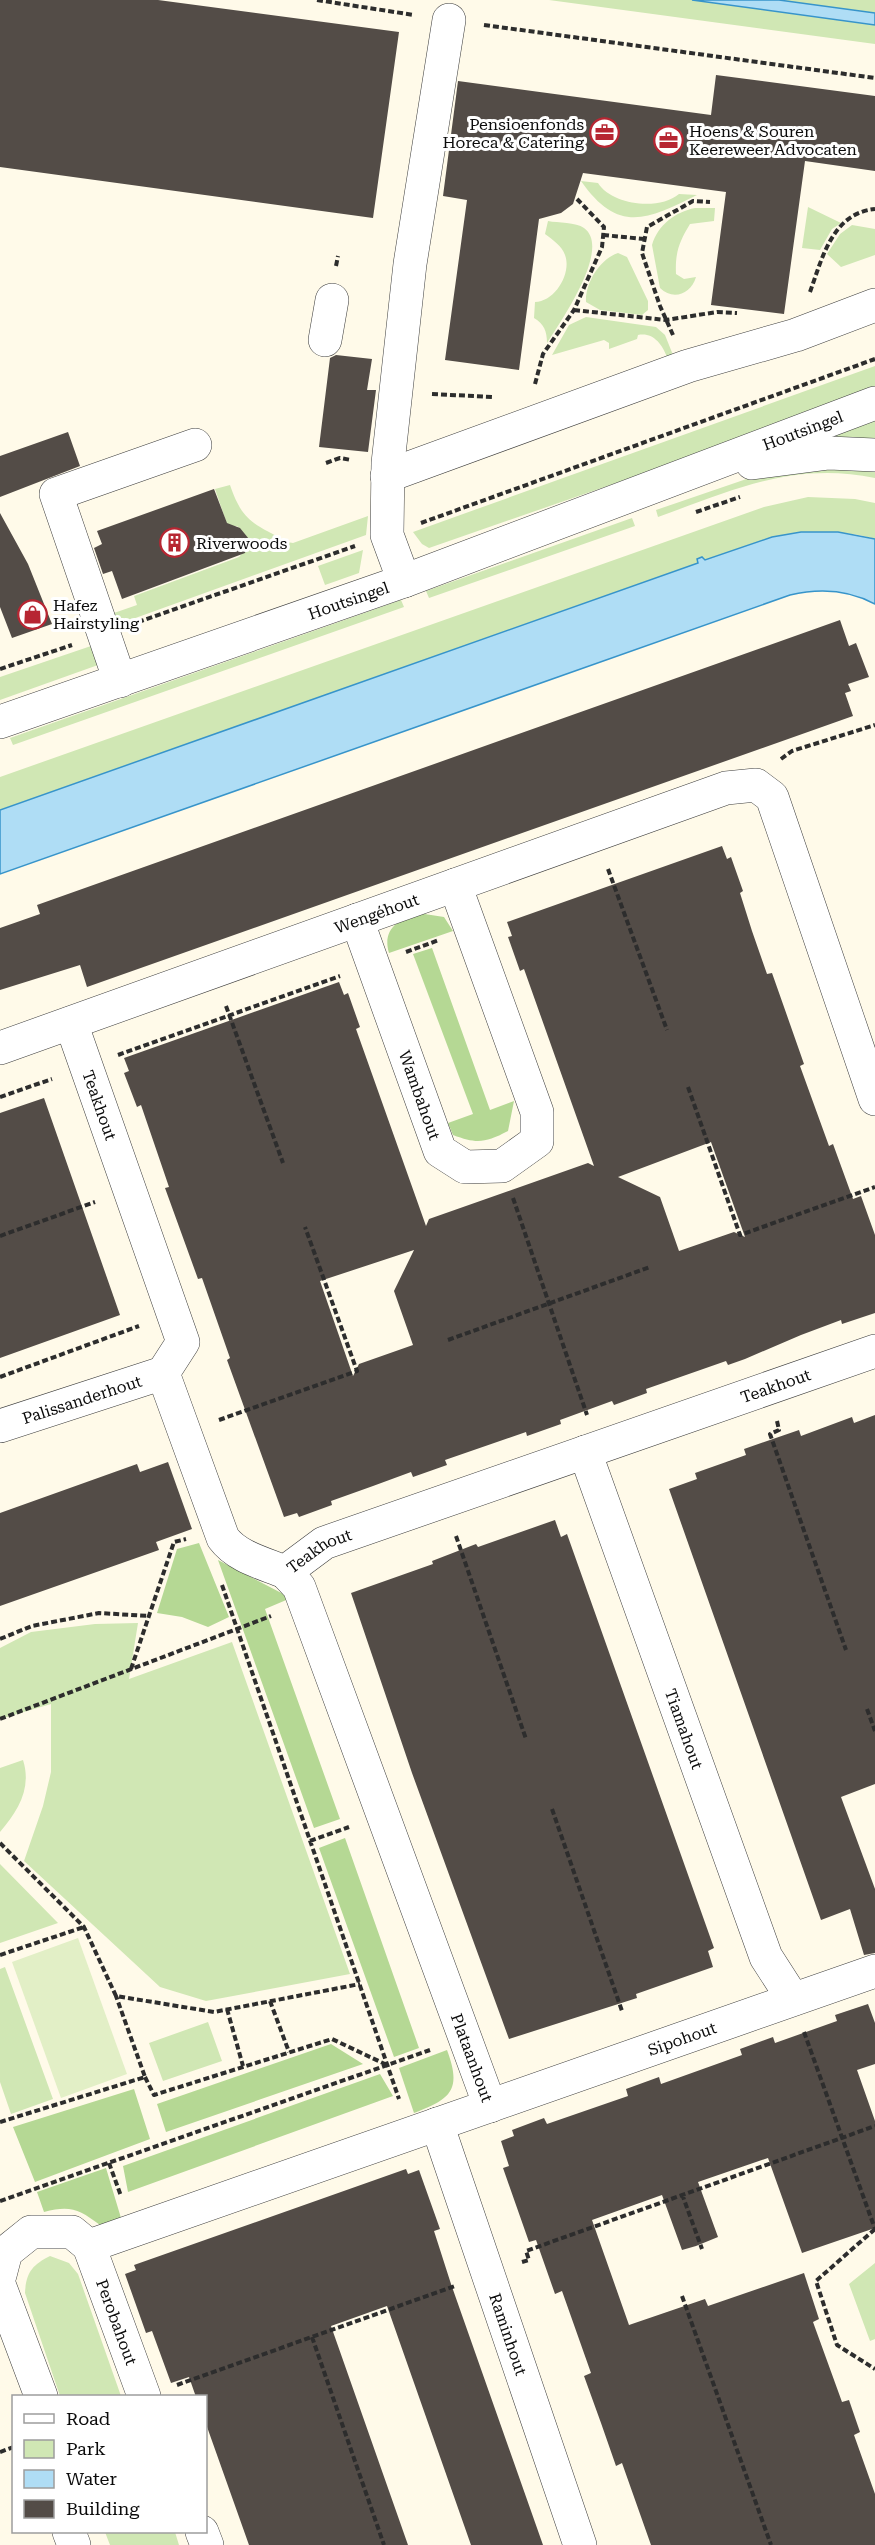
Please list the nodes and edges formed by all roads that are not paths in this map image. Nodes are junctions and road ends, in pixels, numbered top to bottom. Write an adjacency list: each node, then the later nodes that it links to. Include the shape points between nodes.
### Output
1 (449, 20): 9 (street, via 410,264)
2 (332, 300): 4 (street)
3 (875, 305): 9 (street, via 795,335 688,366)
4 (325, 340)
5 (875, 403): 8 (street, Houtsingel)
6 (195, 445): 11 (street, via 56,494)
7 (875, 455): 8 (street, Houtsingel, via 829,453)
8 (694, 471): 10 (street, Houtsingel)
9 (387, 476): 10 (street, via 387,535)
10 (405, 581): 11 (street, Houtsingel)
11 (120, 681): 12 (street, Houtsingel)
12 (0, 722)
13 (455, 885): 14 (street, Wengéhout); 14 (street, Wambahout, via 537,1112 537,1141 502,1166 465,1167 440,1151); 17 (street, Wengéhout, via 726,788 756,785 772,798)
14 (357, 920): 15 (street, Wengéhout)
15 (70, 1023): 16 (street, Wengéhout); 19 (street, Teakhout, via 183,1342)
16 (0, 1048)
17 (875, 1100)
18 (875, 1352): 21 (street, Teakhout)
19 (163, 1373): 20 (street, Palissanderhout); 22 (street, Teakhout, via 219,1528 230,1548)
20 (0, 1426)
21 (592, 1450): 22 (street, Teakhout, via 324,1543); 24 (street, Tiamahout, via 766,1957)
22 (285, 1572): 25 (street, Plataanhout, via 299,1587)
23 (875, 1971): 24 (street, Sipohout)
24 (793, 1999): 25 (street, Sipohout)
25 (490, 2106): 26 (street, Plataanhout)
26 (424, 2129): 27 (street, Plataanhout); 32 (street, Raminhout, via 488,2275)
27 (89, 2246): 28 (street, via 72,2232 31,2232 6,2252); 30 (street, Perobahout)
28 (0, 2275)
29 (0, 2287): 31 (street)
30 (156, 2393)
31 (39, 2395)
32 (580, 2545)

